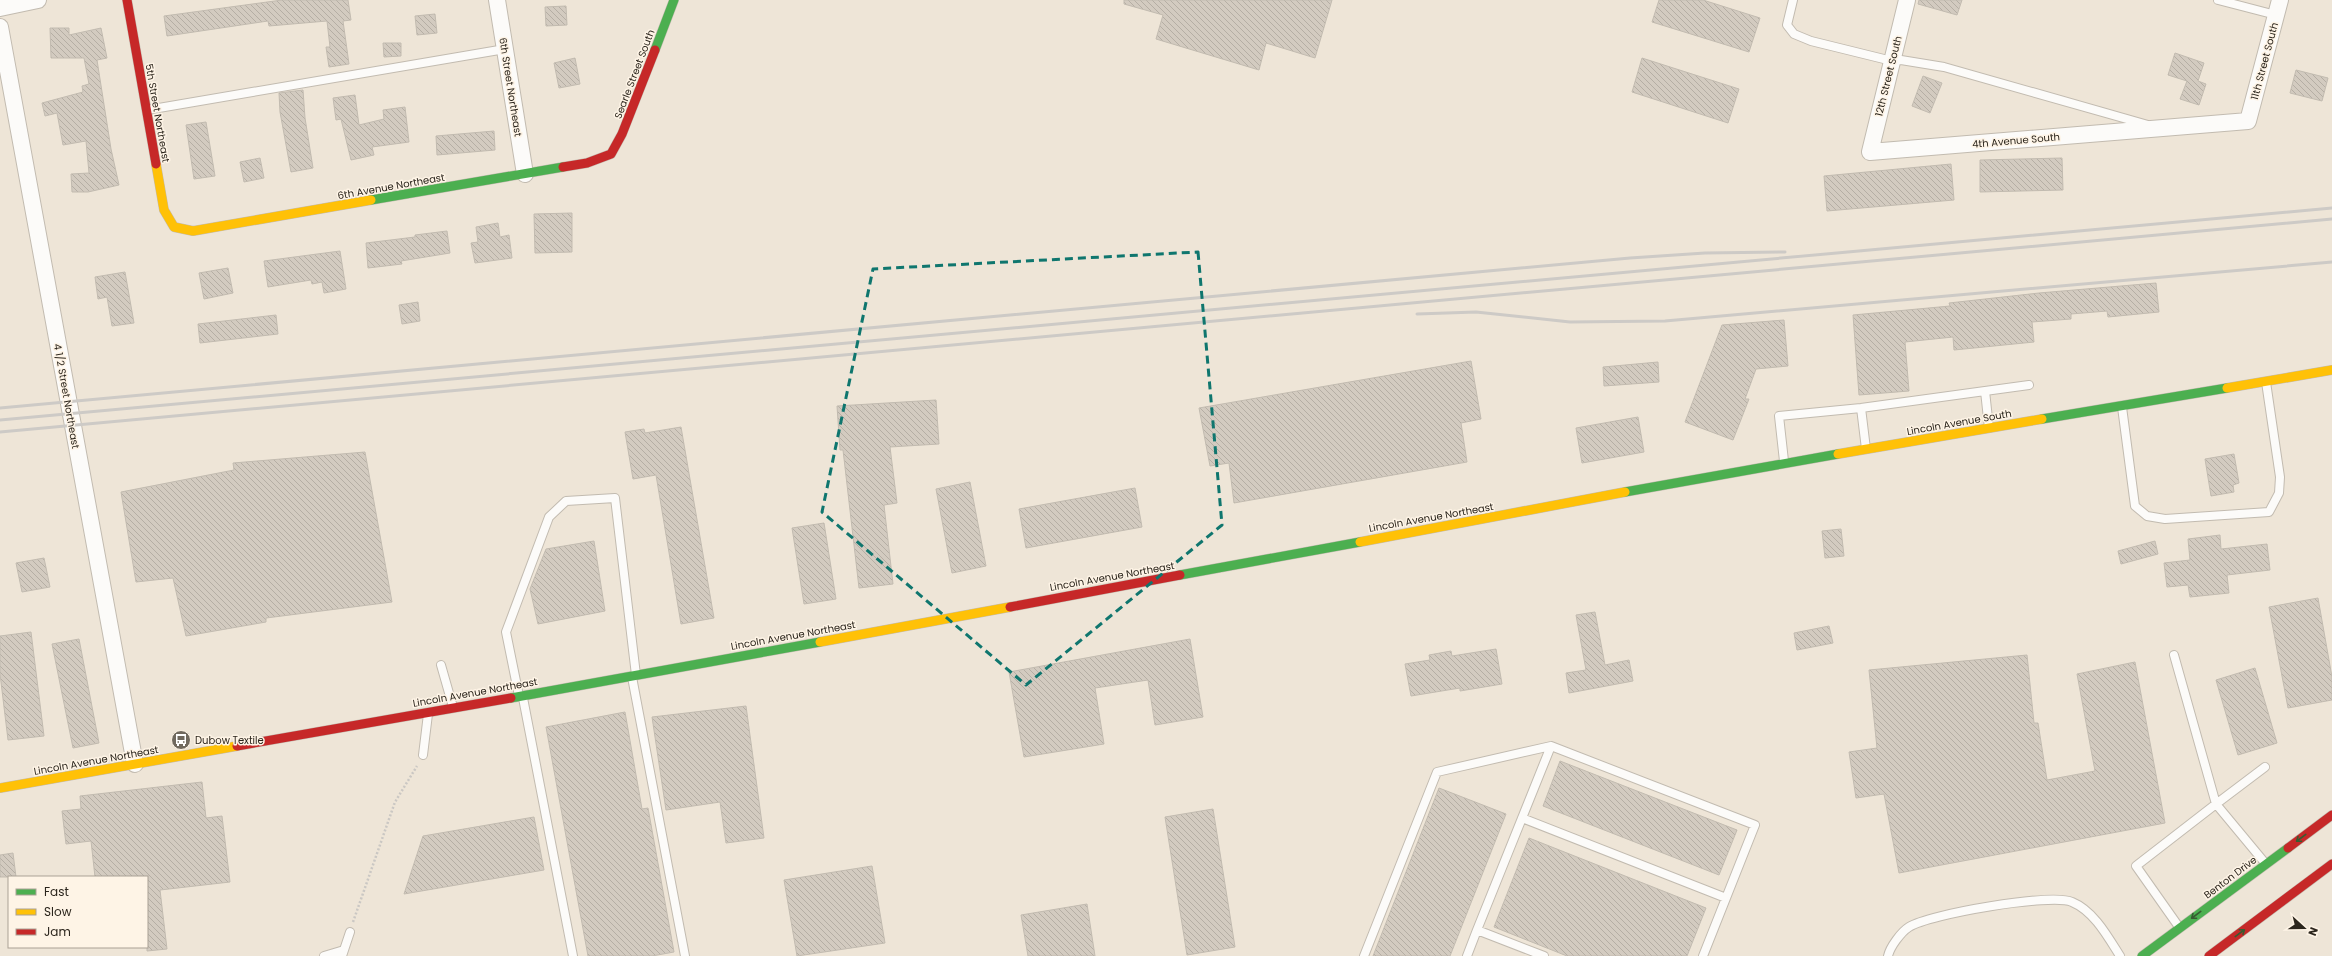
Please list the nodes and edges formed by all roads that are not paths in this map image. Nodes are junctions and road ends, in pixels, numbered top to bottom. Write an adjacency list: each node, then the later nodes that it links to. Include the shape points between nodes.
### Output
1 (38, 0): 9 (street)
2 (127, 0): 13 (street, 5th Street Northeast)
3 (497, 0): 11 (street, 6th Street Northeast)
4 (674, 0): 17 (street, Searle Street South, via 622,134)
5 (1793, 0): 12 (lane, 4th Avenue South, via 1787,25 1794,34 1810,41)
6 (1907, 0): 12 (street, 12th Street South)
7 (2218, 0): 8 (lane)
8 (2278, 7): 14 (street, 11th Street South)
9 (0, 8)
10 (0, 27): 38 (street, 4 1/2 Street Northeast)
11 (505, 49): 13 (lane); 18 (street, 6th Street Northeast)
12 (1892, 61): 15 (lane, 4th Avenue South, via 1907,60 1944,67); 16 (street, 12th Street South)
13 (146, 110): 19 (street, 5th Street Northeast, via 164,210)
14 (2248, 121): 15 (street, 4th Avenue South)
15 (2161, 128): 16 (street, 4th Avenue South)
16 (1870, 152)
17 (610, 154): 18 (street, 6th Avenue Northeast, via 587,163)
18 (525, 174): 19 (street, 6th Avenue Northeast, via 193,231)
19 (174, 227)
20 (2332, 370): 21 (street, Lincoln Avenue South)
21 (2266, 381): 24 (street, Lincoln Avenue South); 24 (lane, via 2280,477 2279,493 2269,512 2165,519 2147,516 2135,506)
22 (2029, 385): 23 (lane)
23 (1985, 391): 25 (lane); 26 (lane)
24 (2122, 406): 26 (street, Lincoln Avenue South)
25 (1861, 408): 27 (lane); 28 (lane, via 1779,416)
26 (1989, 428): 27 (street, Lincoln Avenue South)
27 (1866, 450): 28 (street, Lincoln Avenue South)
28 (1784, 463): 29 (street, Lincoln Avenue South)
29 (1590, 499): 32 (street, Lincoln Avenue Northeast)
30 (2174, 655): 41 (lane)
31 (440, 666): 34 (lane)
32 (634, 676): 33 (street, Lincoln Avenue Northeast); 33 (lane, via 615,498 566,501 549,517 506,632); 53 (lane)
33 (521, 695): 34 (street, Lincoln Avenue Northeast); 52 (lane)
34 (453, 707): 35 (street, Lincoln Avenue Northeast)
35 (429, 712): 37 (lane); 38 (street, Lincoln Avenue Northeast)
36 (1551, 746): 43 (lane); 46 (lane, via 1755,825); 54 (lane, via 1437,772)
37 (423, 755)
38 (135, 764): 40 (street, Lincoln Avenue Northeast)
39 (2265, 767): 41 (lane)
40 (0, 788)
41 (2216, 804): 44 (lane); 47 (lane, via 2136,866)
42 (2332, 815): 44 (street, Benton Drive, one-way to 44)
43 (1522, 818): 46 (lane); 48 (lane)
44 (2266, 864): 47 (street, Benton Drive, one-way to 47)
45 (2332, 864): 61 (street, one-way to 45)
46 (1726, 898): 57 (lane)
47 (2179, 928): 60 (street, Benton Drive)
48 (1477, 930): 55 (lane); 56 (lane)
49 (350, 932): 50 (lane)
50 (343, 953): 51 (lane)
51 (324, 956)
52 (573, 956)
53 (685, 956)
54 (1364, 956)
55 (1467, 956)
56 (1544, 956)
57 (1703, 956)
58 (1888, 956): 59 (lane, via 1889,950 1908,927 1934,917 2050,898 2072,902 2091,915)
59 (2120, 956)
60 (2142, 956)
61 (2209, 956)

